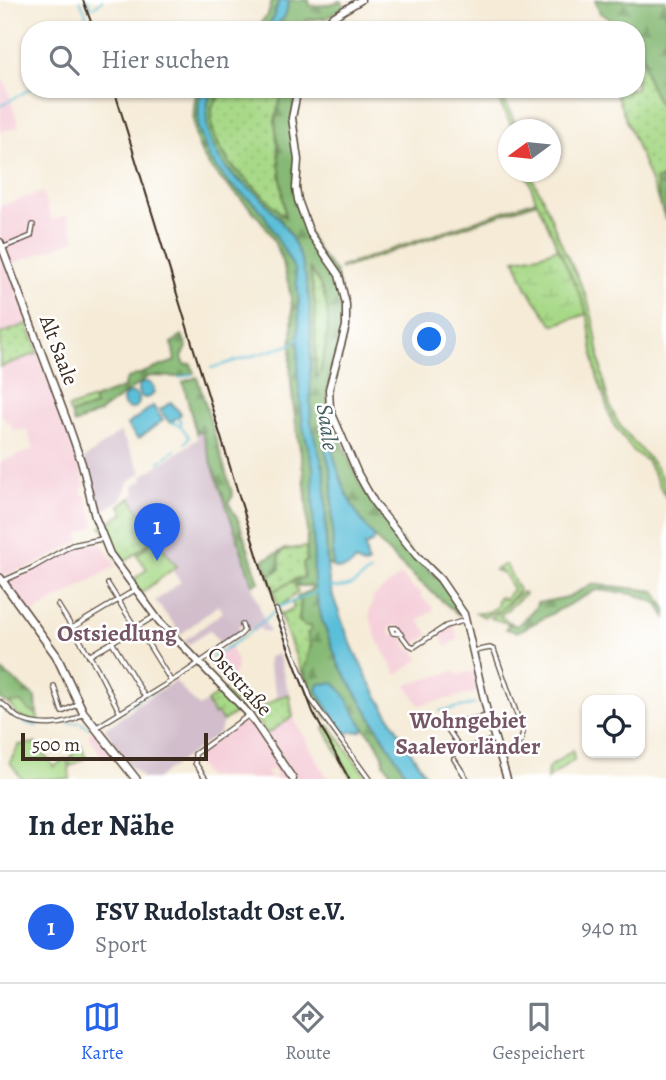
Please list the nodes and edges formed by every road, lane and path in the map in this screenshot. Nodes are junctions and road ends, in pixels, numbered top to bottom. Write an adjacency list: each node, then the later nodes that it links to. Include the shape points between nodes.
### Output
1 (360, 0): 2 (main road)
2 (330, 21)
3 (296, 98): 15 (main road, via 292,123 298,200 314,240 339,275 346,304 346,326 329,389 330,409 375,503)
4 (33, 225): 5 (street, Alt Saale, via 29,238)
5 (1, 247): 6 (main road, Alt Saale)
6 (82, 464): 7 (main road, Oststraße)
7 (102, 539): 8 (street, via 72,545); 10 (main road, Oststraße)
8 (4, 580): 28 (main road, via 56,655)
9 (108, 584): 11 (street)
10 (135, 590): 11 (street); 14 (main road, Oststraße)
11 (118, 600): 17 (street); 18 (street)
12 (58, 605): 18 (street)
13 (277, 611): 40 (street, via 311,699)
14 (155, 616): 17 (street); 23 (main road, Oststraße)
15 (466, 620): 19 (street, via 446,626 414,647); 21 (main road)
16 (242, 625): 23 (street, via 240,635)
17 (136, 627): 20 (street); 24 (street)
18 (72, 628): 22 (street)
19 (401, 635)
20 (112, 642): 22 (street); 26 (street)
21 (472, 652): 32 (main road); 35 (street, via 494,650 523,732 521,741)
22 (89, 656): 29 (street)
23 (200, 661): 24 (street); 31 (main road, Oststraße)
24 (171, 682): 26 (street)
25 (54, 686): 28 (street, via 62,712)
26 (145, 697): 29 (street)
27 (0, 702): 30 (street, via 36,724 70,721)
28 (78, 704): 30 (main road)
29 (120, 713): 33 (street)
30 (84, 714): 33 (main road)
31 (249, 714): 38 (street, via 195,754 195,763); 39 (main road, Oststraße)
32 (488, 716): 34 (main road); 34 (street, via 447,728 461,749)
33 (95, 728): 37 (main road)
34 (494, 740): 35 (main road)
35 (500, 758): 42 (main road)
36 (454, 759): 41 (street)
37 (136, 779)
38 (206, 779)
39 (293, 779)
40 (369, 779)
41 (467, 779)
42 (507, 779)

